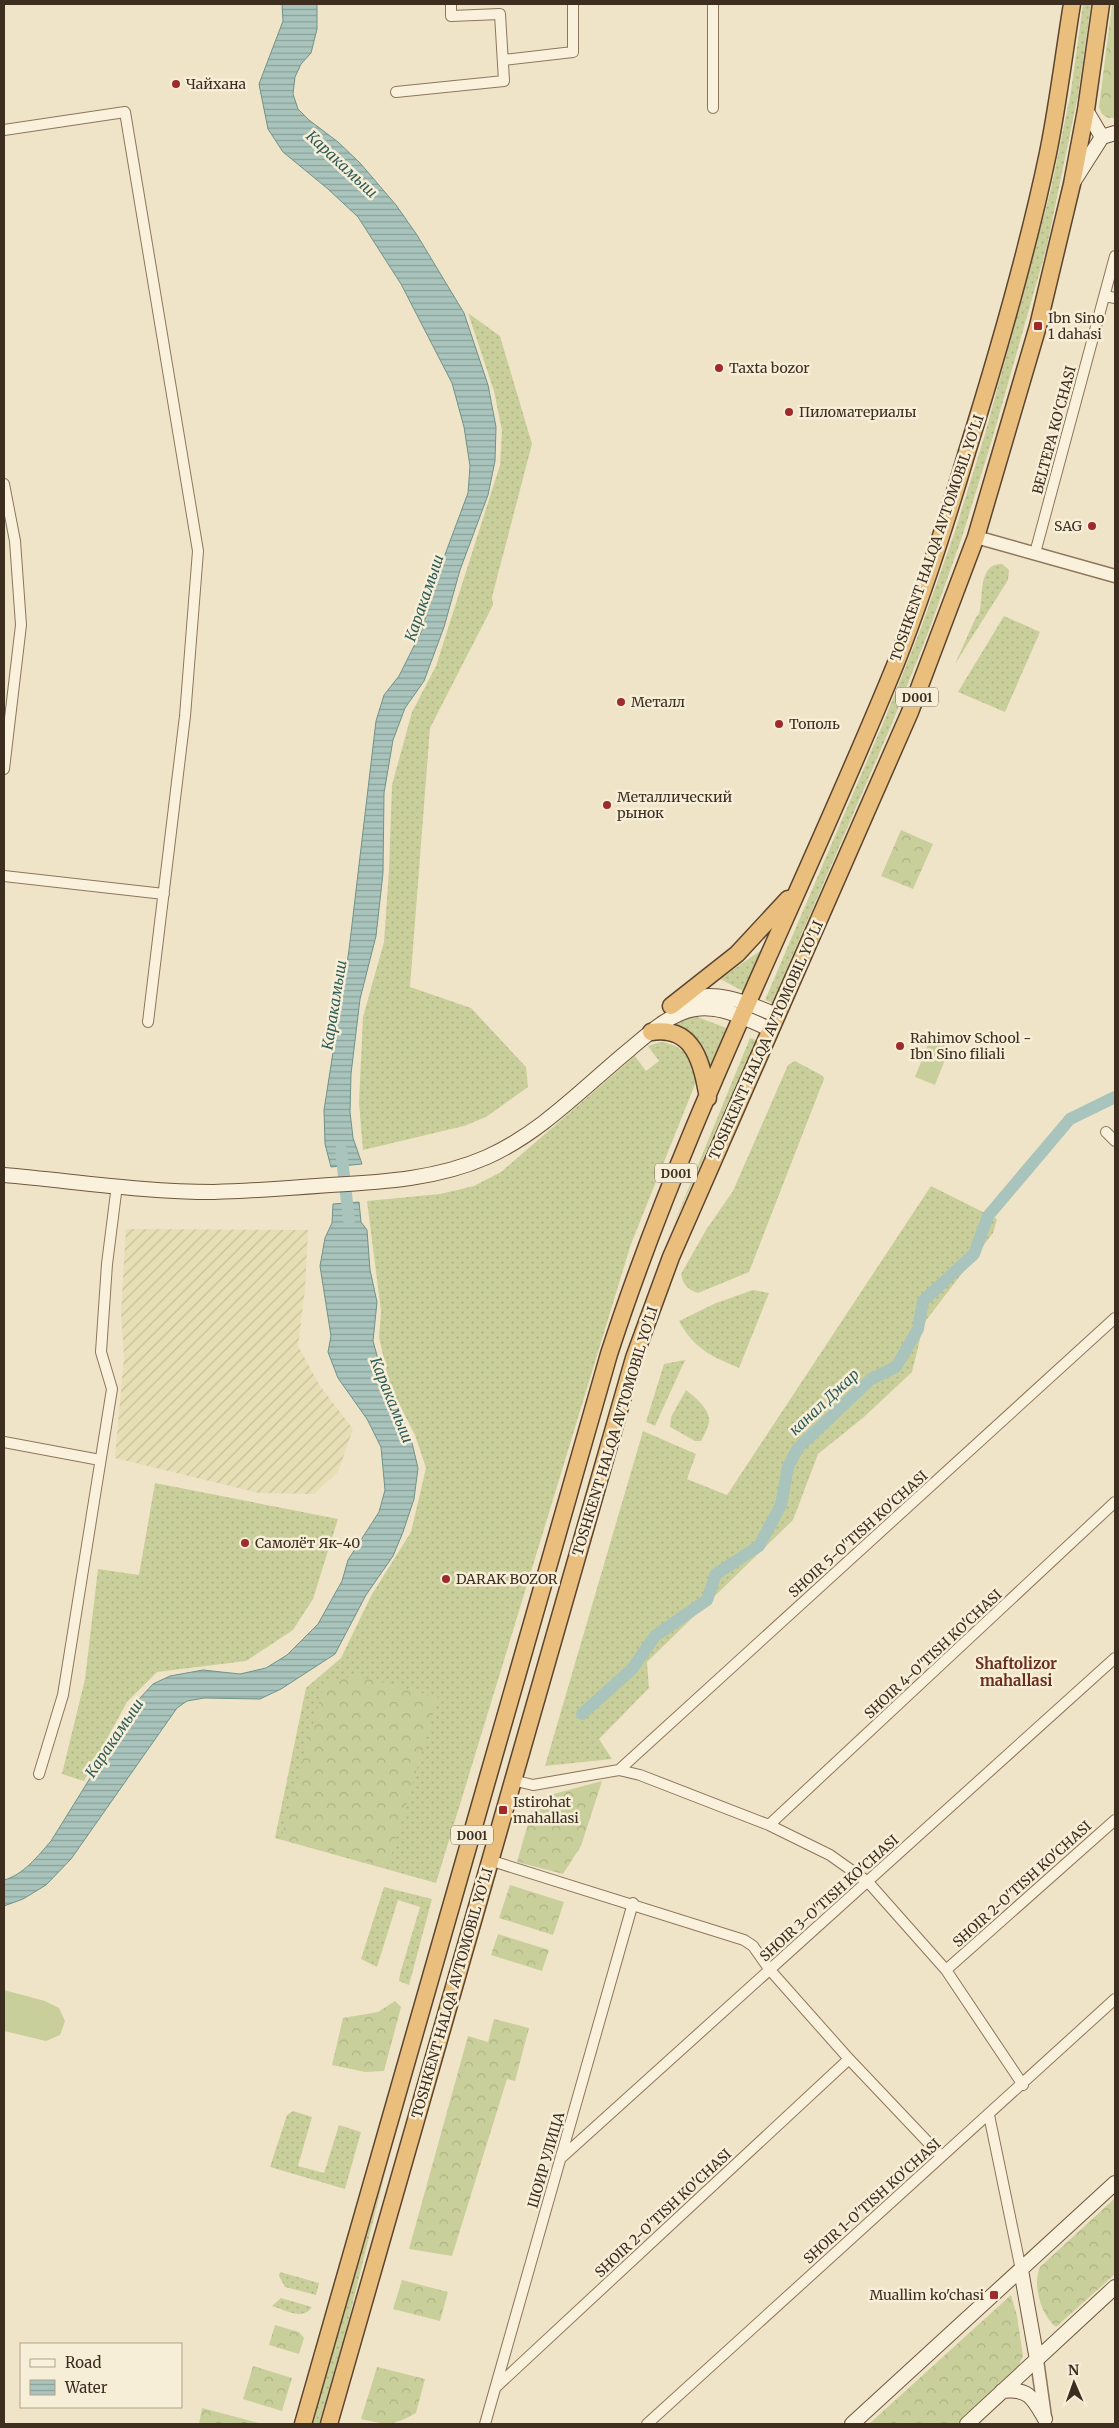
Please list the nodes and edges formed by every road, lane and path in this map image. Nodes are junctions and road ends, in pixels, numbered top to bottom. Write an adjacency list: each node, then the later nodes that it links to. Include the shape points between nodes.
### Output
1 (451, 4): 6 (street, via 451,16 500,14)
2 (573, 4): 6 (street, via 573,52)
3 (713, 4): 8 (street)
4 (1072, 4): 21 (highway, TOSHKENT HALQA AVTOMOBIL YO'LI / D001, via 1054,122 1031,226 962,469 897,659)
5 (1101, 4): 9 (highway, TOSHKENT HALQA AVTOMOBIL YO'LI / D001)
6 (503, 60): 7 (street, via 504,80)
7 (396, 92)
8 (713, 108)
9 (1086, 110): 11 (main road); 12 (highway, TOSHKENT HALQA AVTOMOBIL YO'LI / D001)
10 (4, 130): 22 (street, via 125,112 198,551 185,716)
11 (1108, 135): 12 (main road)
12 (1072, 184): 16 (highway, TOSHKENT HALQA AVTOMOBIL YO'LI / D001, via 1032,345)
13 (1115, 256): 14 (street, BELTEPA KO'CHASI)
14 (1110, 296): 17 (street, BELTEPA KO'CHASI)
15 (4, 484): 19 (street, via 15,541 21,625)
16 (976, 536): 17 (street); 26 (highway, TOSHKENT HALQA AVTOMOBIL YO'LI / D001, via 910,712)
17 (1035, 552): 18 (street)
18 (1115, 576)
19 (4, 768)
20 (4, 876): 22 (street)
21 (800, 885): 23 (highway, via 736,954); 24 (highway, TOSHKENT HALQA AVTOMOBIL YO'LI / D001)
22 (164, 894): 25 (street)
23 (671, 1006): 24 (main road, via 685,999 707,996 731,998); 32 (main road, via 536,1116 500,1141 441,1166)
24 (746, 1010): 26 (main road); 27 (main road, via 694,1009 674,1016); 28 (highway, TOSHKENT HALQA AVTOMOBIL YO'LI / D001)
25 (148, 1022)
26 (773, 1022): 35 (highway, TOSHKENT HALQA AVTOMOBIL YO'LI / D001)
27 (651, 1032): 28 (highway, via 663,1030 674,1033 692,1047 703,1069); 32 (main road, via 545,1121 507,1147 446,1171)
28 (708, 1098): 34 (highway, TOSHKENT HALQA AVTOMOBIL YO'LI / D001)
29 (1106, 1132): 30 (street)
30 (1115, 1140)
31 (4, 1175): 33 (main road)
32 (380, 1179): 33 (main road, via 296,1184)
33 (117, 1185): 38 (street, via 101,1352 112,1389)
34 (644, 1248): 35 (highway); 54 (highway, TOSHKENT HALQA AVTOMOBIL YO'LI / D001, via 608,1354)
35 (671, 1258): 43 (highway, TOSHKENT HALQA AVTOMOBIL YO'LI / D001, via 634,1358)
36 (1115, 1318): 41 (street, SHOIR 5-O'TISH KO'CHASI)
37 (4, 1442): 38 (street)
38 (100, 1460): 42 (street, via 63,1695)
39 (1115, 1504): 45 (street, SHOIR 4-O'TISH KO'CHASI)
40 (1115, 1658): 47 (street, SHOIR 3-O'TISH KO'CHASI)
41 (619, 1770): 43 (street, via 533,1784); 45 (street, via 640,1775)
42 (39, 1774)
43 (512, 1780): 46 (highway, TOSHKENT HALQA AVTOMOBIL YO'LI / D001)
44 (1115, 1820): 50 (street, SHOIR 2-O'TISH KO'CHASI)
45 (769, 1825): 47 (street, via 830,1855)
46 (489, 1860): 48 (street); 56 (highway, TOSHKENT HALQA AVTOMOBIL YO'LI / D001)
47 (868, 1882): 49 (street, SHOIR 3-O'TISH KO'CHASI); 50 (street)
48 (633, 1903): 49 (street, via 744,1940 761,1954); 58 (street, ШОИР УЛИЦА)
49 (770, 1970): 52 (street); 58 (street, SHOIR 3-O'TISH KO'CHASI)
50 (946, 1970): 53 (street)
51 (1115, 1999): 53 (street, SHOIR 1-O'TISH KO'CHASI)
52 (849, 2059): 57 (street); 63 (street, SHOIR 2-O'TISH KO'CHASI)
53 (1023, 2085): 55 (street, SHOIR 1-O'TISH KO'CHASI)
54 (393, 2110): 56 (highway); 66 (highway, TOSHKENT HALQA AVTOMOBIL YO'LI / D001)
55 (989, 2115): 57 (street, SHOIR 1-O'TISH KO'CHASI); 60 (street)
56 (418, 2116): 67 (highway, TOSHKENT HALQA AVTOMOBIL YO'LI / D001)
57 (941, 2156): 69 (street, SHOIR 1-O'TISH KO'CHASI)
58 (561, 2158): 63 (street, ШОИР УЛИЦА)
59 (1115, 2183): 60 (main road)
60 (1021, 2270): 62 (main road); 70 (main road)
61 (1115, 2288): 62 (main road)
62 (1037, 2360): 64 (main road); 65 (street)
63 (496, 2388): 68 (street, ШОИР УЛИЦА)
64 (1002, 2391): 65 (main road, via 1025,2392 1034,2400); 71 (main road)
65 (1045, 2422)
66 (304, 2424)
67 (329, 2424)
68 (484, 2424)
69 (647, 2424)
70 (852, 2424)
71 (967, 2424)

